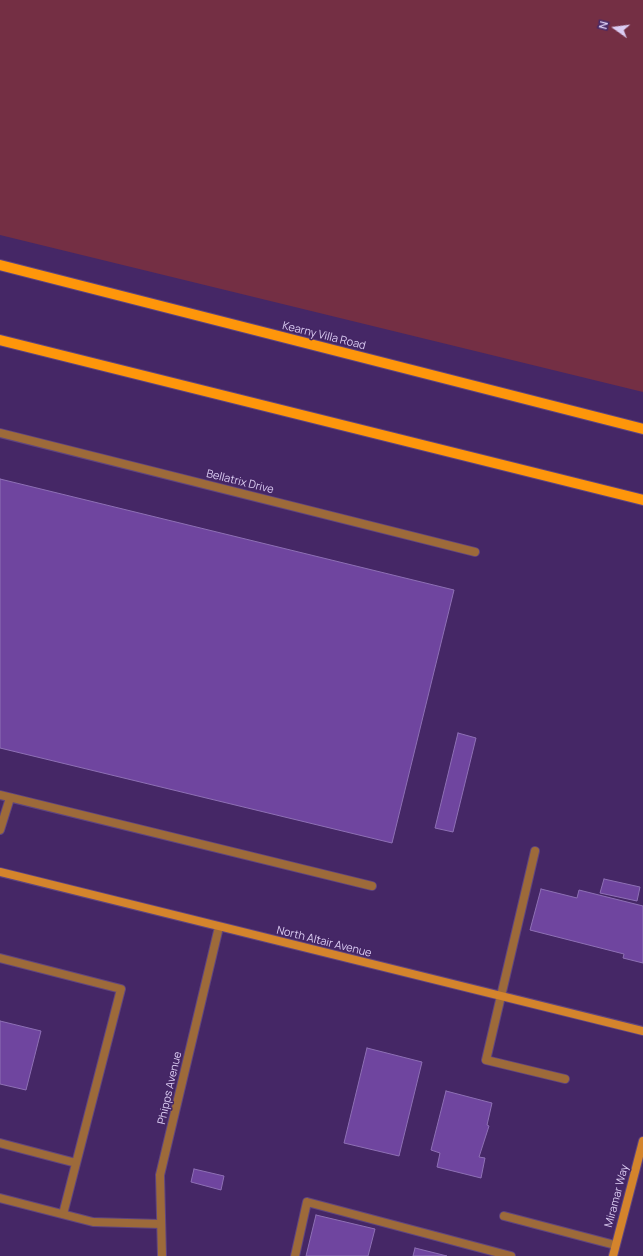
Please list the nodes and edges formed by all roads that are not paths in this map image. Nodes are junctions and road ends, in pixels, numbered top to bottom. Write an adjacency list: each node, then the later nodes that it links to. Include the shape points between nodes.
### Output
1 (0, 265): 3 (main road, Kearny Villa Road)
2 (0, 340): 5 (main road)
3 (643, 429)
4 (0, 433): 6 (street, Bellatrix Drive)
5 (643, 500)
6 (475, 552)
7 (0, 795): 8 (street)
8 (10, 798): 9 (street); 12 (street)
9 (0, 830)
10 (535, 851): 15 (street)
11 (0, 872): 13 (street, North Altair Avenue)
12 (372, 886)
13 (219, 927): 15 (street, North Altair Avenue); 25 (street, Phipps Avenue, via 160,1175)
14 (0, 958): 21 (street, via 121,989)
15 (500, 996): 16 (street, North Altair Avenue); 17 (street, via 486,1060)
16 (643, 1031)
17 (565, 1079)
18 (643, 1141): 20 (street, Miramar Way)
19 (0, 1143): 21 (street)
20 (642, 1152): 26 (street, Miramar Way)
21 (76, 1163): 23 (street)
22 (0, 1198): 23 (street)
23 (63, 1214): 25 (street, via 94,1222)
24 (504, 1216): 26 (street)
25 (161, 1224): 28 (street, Phipps Avenue)
26 (616, 1245): 31 (street, Miramar Way)
27 (487, 1253): 29 (street, via 307,1202); 30 (street)
28 (162, 1256)
29 (295, 1256)
30 (511, 1256)
31 (613, 1256)

